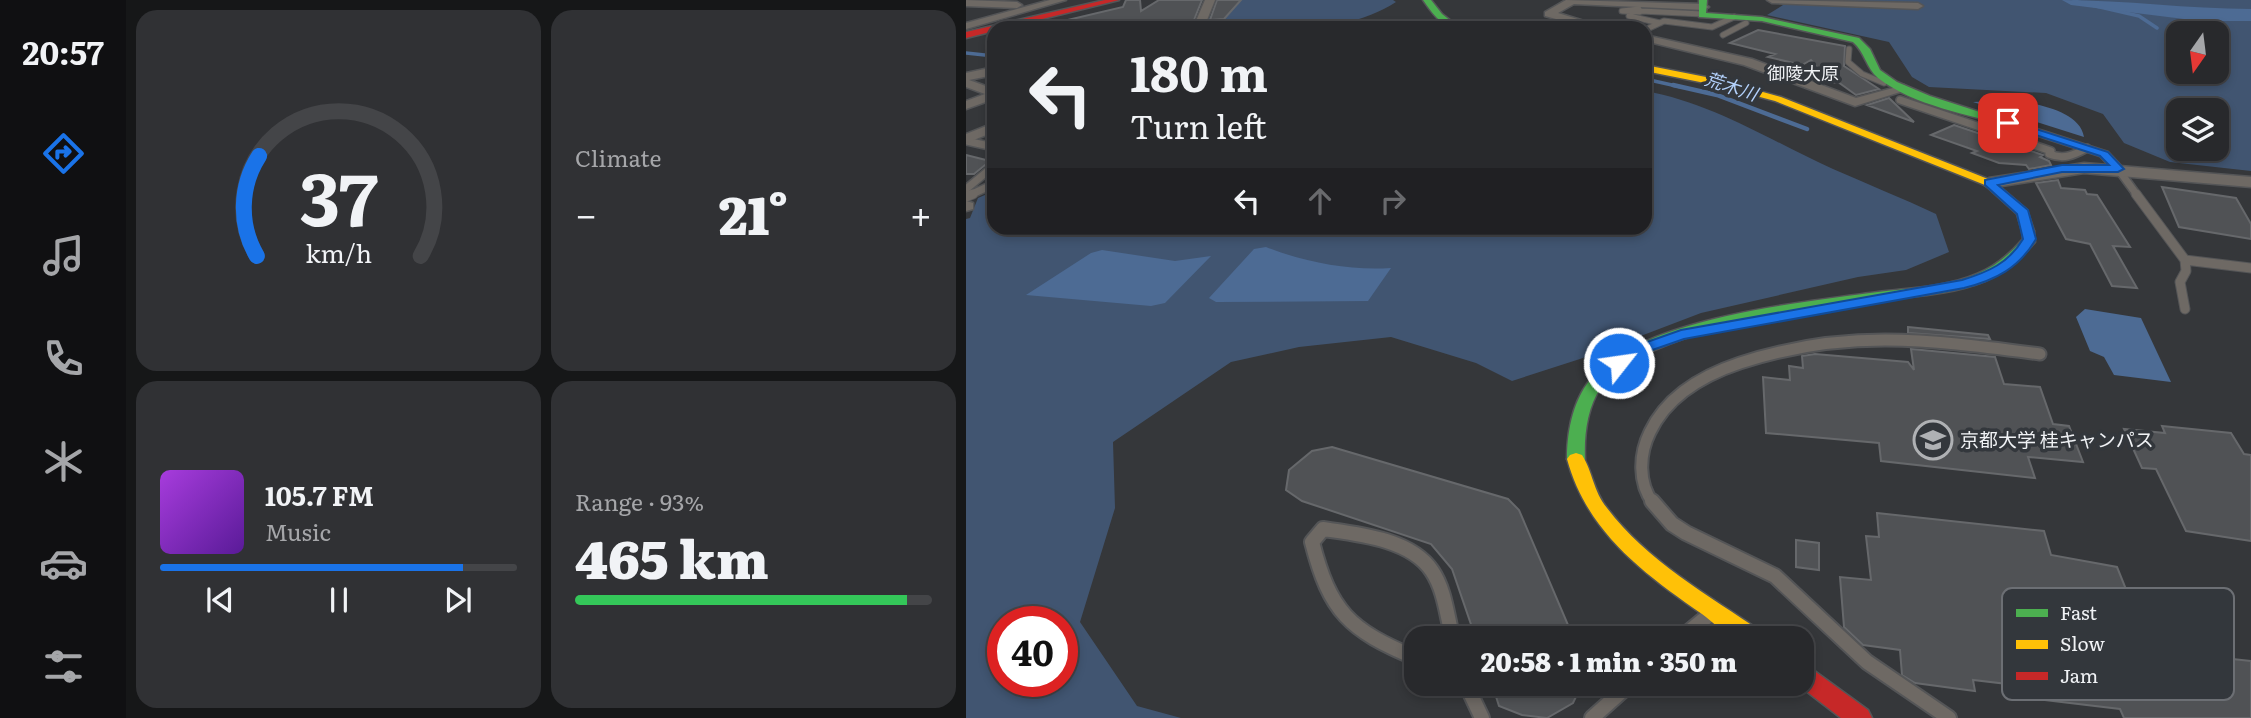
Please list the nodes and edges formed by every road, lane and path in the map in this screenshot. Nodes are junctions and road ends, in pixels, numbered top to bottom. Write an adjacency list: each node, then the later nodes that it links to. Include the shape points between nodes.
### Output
1 (1061, 0): 10 (street)
2 (1115, 0): 10 (main road)
3 (1131, 0): 10 (main road)
4 (1210, 0): 13 (street)
5 (1772, 0): 8 (street)
6 (1430, 1): 14 (main road)
7 (966, 3): 10 (street)
8 (1918, 6)
9 (1702, 15): 15 (street, via 1573,1 1549,13); 16 (lane, via 1641,11 1629,16); 19 (lane); 19 (lane); 22 (main road)
10 (1032, 16): 11 (main road); 12 (main road)
11 (1009, 21)
12 (1016, 21)
13 (1201, 21)
14 (1446, 21)
15 (1577, 21)
16 (1651, 21)
17 (1652, 21): 21 (lane)
18 (987, 22): 20 (street)
19 (1668, 22): 21 (lane)
20 (966, 23)
21 (1660, 23): 23 (lane)
22 (1737, 24): 27 (lane); 35 (main road, via 1762,19 1856,40 1868,48 1877,73)
23 (1652, 29)
24 (987, 30): 28 (main road)
25 (987, 33): 28 (main road)
26 (1652, 34): 35 (street, via 1794,77 1854,102)
27 (1723, 35)
28 (966, 37)
29 (1849, 49): 35 (lane, via 1848,62 1861,74)
30 (1652, 69): 45 (main road, via 1778,99)
31 (987, 72): 32 (street)
32 (966, 77)
33 (966, 83): 34 (street)
34 (987, 91)
35 (1902, 95): 41 (main road); 41 (lane, via 2051,151)
36 (987, 97): 37 (street)
37 (966, 105)
38 (987, 130): 39 (street)
39 (966, 140): 40 (lane)
40 (987, 144)
41 (2081, 151): 42 (main road, via 2104,154)
42 (2118, 169): 44 (street); 45 (street, via 2062,169); 49 (lane)
43 (987, 172): 47 (lane)
44 (2251, 182)
45 (1989, 183): 53 (main road, via 2023,213 2030,239 2020,256 1994,275 1681,335 1636,351 1602,376 1583,411 1573,446 1584,491 1618,535)
46 (987, 187): 48 (lane)
47 (966, 189)
48 (966, 197)
49 (2185, 260): 50 (lane); 51 (lane, via 2180,282)
50 (2251, 268)
51 (2185, 309)
52 (2039, 354): 64 (lane, via 1926,343 1809,344 1713,373 1658,415 1646,438 1642,469 1647,496 1668,522 1795,590 1880,675)
53 (1716, 610): 55 (lane); 56 (main road)
54 (1449, 626): 57 (lane, via 1433,572 1417,554 1352,533 1323,529 1312,541 1320,573 1341,614)
55 (1696, 626)
56 (1737, 626)
57 (1404, 653)
58 (1814, 684): 63 (main road)
59 (1472, 696): 61 (lane)
60 (1617, 696): 62 (lane)
61 (1482, 718)
62 (1592, 718)
63 (1860, 718)
64 (1949, 718)

